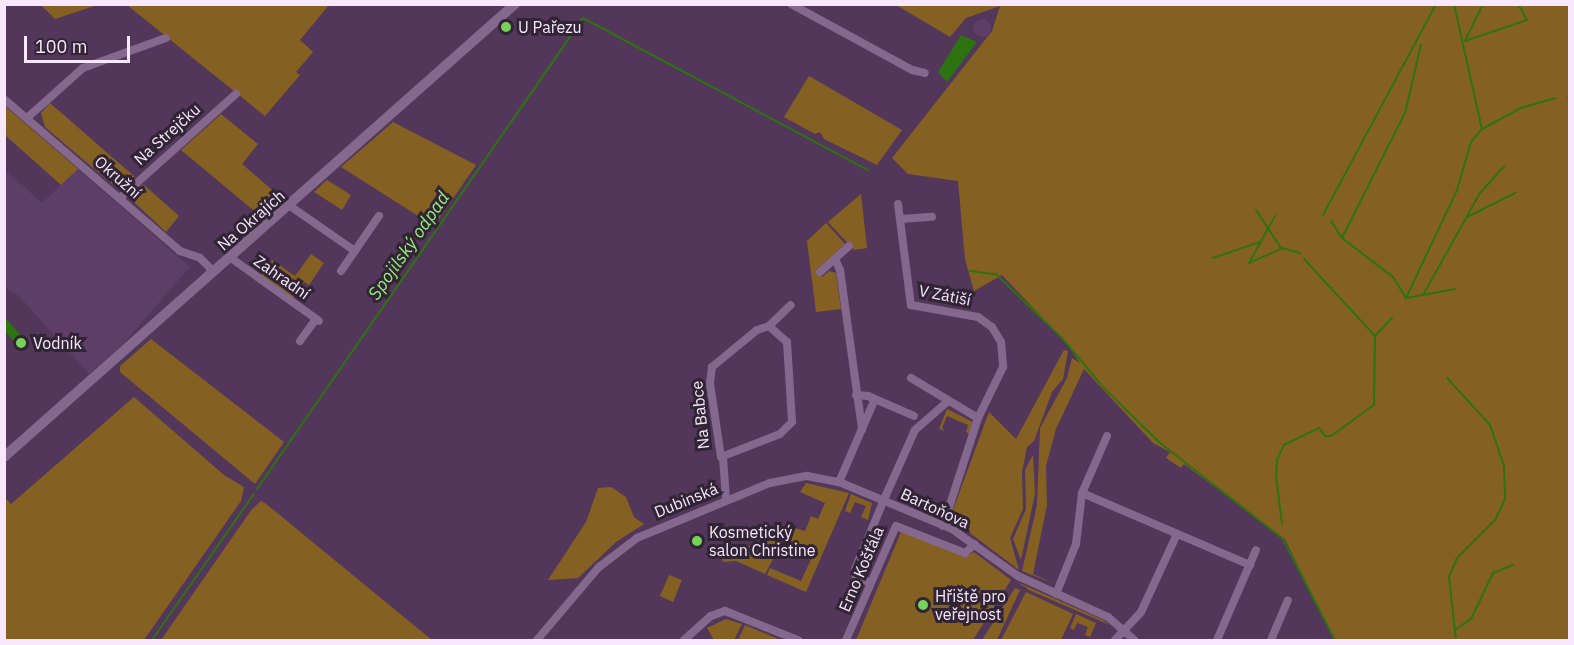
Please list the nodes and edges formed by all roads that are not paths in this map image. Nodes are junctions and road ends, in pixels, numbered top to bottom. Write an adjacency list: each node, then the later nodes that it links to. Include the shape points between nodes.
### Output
1 (515, 4): 10 (street, Na Okrajích)
2 (791, 4): 4 (street)
3 (166, 38): 7 (street, via 88,65)
4 (925, 73)
5 (236, 94): 8 (street, Na Strejčku)
6 (4, 99): 7 (street, Okružní)
7 (27, 118): 8 (street, Okružní)
8 (120, 198): 19 (street, Okružní, via 180,251 200,258)
9 (898, 204): 13 (street, V Zátiší)
10 (290, 206): 15 (street); 16 (street, Na Okrajích)
11 (379, 216): 15 (street)
12 (932, 217): 13 (street)
13 (901, 219): 29 (street, V Zátiší, via 910,305 978,317 992,327 1002,342 1002,367)
14 (849, 246): 17 (street)
15 (355, 251): 18 (street)
16 (231, 258): 19 (street, Na Okrajích); 23 (street, Zahradní, via 318,320)
17 (835, 259): 20 (street); 25 (street, via 840,270)
18 (341, 271)
19 (214, 272): 32 (street, Na Okrajích)
20 (820, 272)
21 (791, 305): 22 (street, Na Babce)
22 (770, 326): 33 (street, Na Babce, via 757,330 712,367 716,438); 33 (street, Na Babce, via 787,342 792,422 780,434)
23 (300, 341)
24 (911, 378): 27 (street)
25 (856, 395): 26 (street); 30 (street)
26 (875, 399): 28 (street); 30 (street)
27 (947, 402): 29 (street); 37 (street, via 915,430)
28 (914, 416)
29 (978, 418): 38 (street)
30 (862, 429): 34 (street)
31 (1107, 436): 35 (street)
32 (4, 457)
33 (723, 458): 36 (street, Na Babce)
34 (839, 482): 36 (street, Dubinská, via 790,477); 37 (street, Dubinská)
35 (1082, 493): 39 (street); 44 (street, via 1076,544)
36 (726, 500): 47 (street, Dubinská, via 654,529 620,549 591,575)
37 (884, 501): 38 (street, Bartoňova); 43 (street, Bartoňova, via 855,569 856,576)
38 (944, 526): 40 (street, Bartoňova)
39 (1177, 534): 42 (street); 46 (street, via 1144,607)
40 (975, 544): 43 (street, Erno Košťála, via 963,553 899,526 894,529); 44 (street, Bartoňova, via 1013,574)
41 (1256, 550): 42 (street)
42 (1250, 566): 53 (street)
43 (870, 583): 50 (street, Erno Košťála)
44 (1056, 594): 46 (street, Bartoňova, via 1104,615)
45 (1288, 600): 54 (street)
46 (1123, 632): 51 (street); 52 (street, Bartoňova)
47 (537, 640)
48 (684, 640): 49 (street, via 711,616 725,611)
49 (795, 640)
50 (846, 640)
51 (1115, 640)
52 (1134, 640)
53 (1217, 640)
54 (1271, 640)

